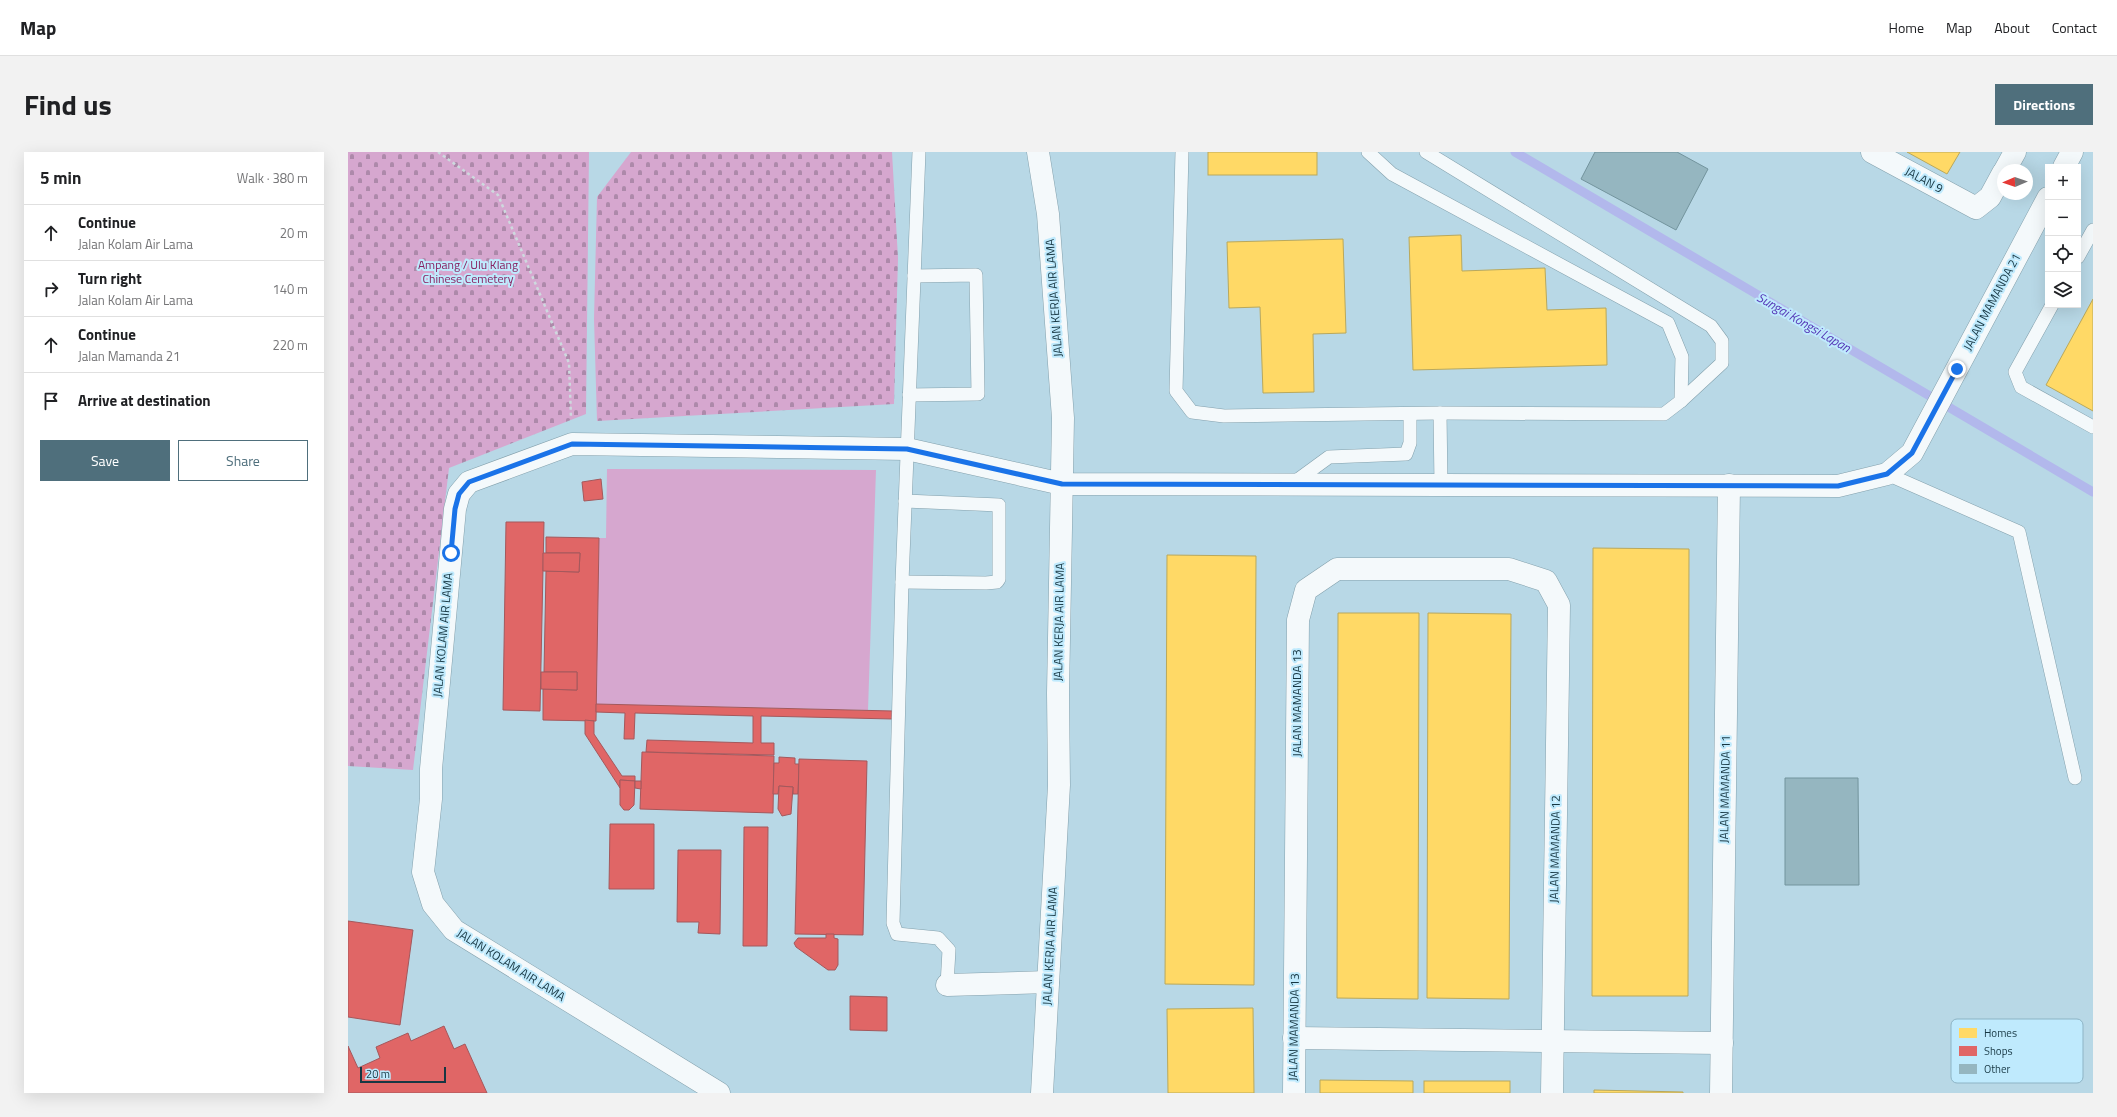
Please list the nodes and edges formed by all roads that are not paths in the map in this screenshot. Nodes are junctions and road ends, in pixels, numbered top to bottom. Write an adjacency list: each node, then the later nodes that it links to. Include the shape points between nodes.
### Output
1 (919, 152): 15 (lane)
2 (1038, 152): 24 (street, JALAN KERJA AIR LAMA, via 1048,214 1063,418)
3 (1182, 152): 20 (lane, via 1176,391 1192,412 1224,416)
4 (1368, 152): 18 (lane, via 1392,174 1668,323 1682,357)
5 (1426, 152): 18 (lane, via 1711,326 1722,342 1722,362)
6 (1872, 152): 11 (street, JALAN 9, via 1976,208 1990,197)
7 (2015, 152): 9 (street)
8 (2072, 152): 10 (street)
9 (2008, 164)
10 (2066, 164)
11 (1997, 184)
12 (2047, 200): 23 (street, JALAN MAMANDA 21, via 1912,453)
13 (2093, 230): 14 (lane)
14 (2081, 252)
15 (914, 276): 17 (lane); 17 (lane, via 976,275 978,394)
16 (2050, 308): 21 (lane, via 2015,372 2020,387)
17 (909, 395): 22 (lane)
18 (1681, 401): 19 (lane, via 1664,414)
19 (1440, 413): 20 (lane); 26 (lane)
20 (1410, 414): 25 (lane, via 1410,443 1406,454 1329,458)
21 (2093, 427)
22 (907, 449): 24 (street, JALAN KOLAM AIR LAMA); 28 (lane); 37 (street, JALAN KOLAM AIR LAMA, via 572,444 469,482 459,494 455,509 423,872 433,904 454,930)
23 (1887, 474): 27 (street, JALAN MAMANDA 21, via 1838,486); 31 (lane, via 2019,532)
24 (1062, 484): 25 (street, JALAN MAMANDA 21); 32 (street, JALAN KERJA AIR LAMA, via 1059,785)
25 (1292, 484): 26 (street, JALAN MAMANDA 21)
26 (1441, 485): 27 (street, JALAN MAMANDA 21)
27 (1729, 485): 36 (street, JALAN MAMANDA 11)
28 (905, 501): 29 (lane); 29 (lane, via 999,505 999,579 997,582 986,583)
29 (902, 582): 33 (lane, via 893,923 897,934 938,938 949,950)
30 (1559, 605): 34 (street, JALAN MAMANDA 13, via 1546,581 1509,569 1337,570 1306,590 1298,620); 35 (street, JALAN MAMANDA 12)
31 (2075, 778)
32 (1048, 982): 33 (street); 38 (street, JALAN KERJA AIR LAMA)
33 (947, 986)
34 (1294, 1038): 35 (street); 39 (street, JALAN MAMANDA 13)
35 (1553, 1041): 36 (street); 40 (street, JALAN MAMANDA 12)
36 (1722, 1043): 41 (street, JALAN MAMANDA 11)
37 (719, 1093)
38 (1042, 1093)
39 (1294, 1093)
40 (1552, 1093)
41 (1721, 1093)

